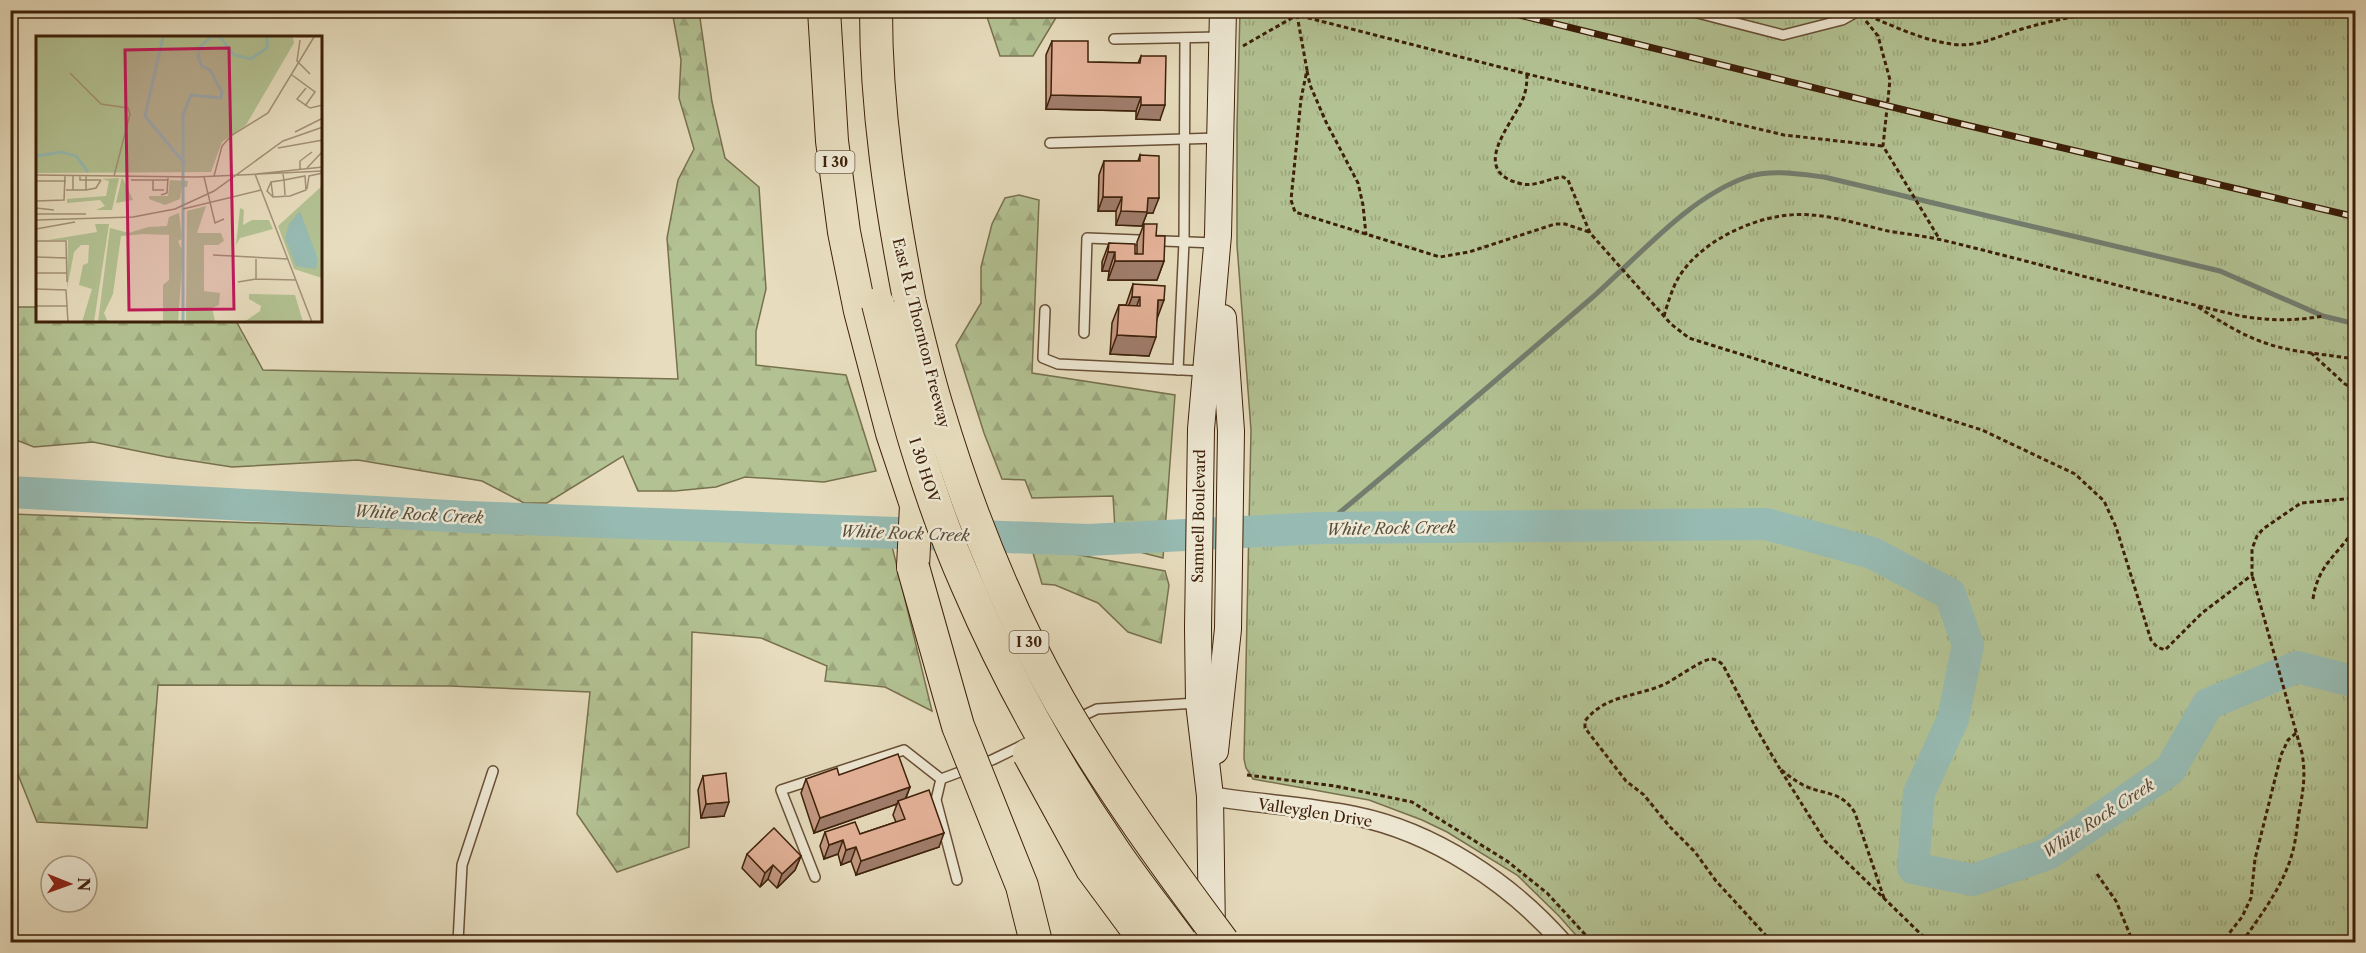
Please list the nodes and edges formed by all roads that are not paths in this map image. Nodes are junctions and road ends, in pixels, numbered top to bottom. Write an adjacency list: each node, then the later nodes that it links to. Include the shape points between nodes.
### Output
1 (824, 10): 15 (highway, I 30, via 832,141 844,232)
2 (845, 10): 15 (highway, I 30 HOV)
3 (876, 10): 32 (highway, East R L Thornton Freeway / I 30, bridge, via 882,136 895,228 937,409 967,497 1027,638 1059,700 1141,832)
4 (1223, 10): 9 (main road, Samuell Boulevard)
5 (1686, 10): 6 (lane, via 1783,35 1814,29)
6 (1860, 11)
7 (1185, 38): 8 (lane); 9 (lane); 11 (lane)
8 (1114, 39)
9 (1222, 47): 10 (main road, Samuell Boulevard)
10 (1220, 138): 11 (lane); 13 (main road, Samuell Boulevard)
11 (1185, 139): 12 (lane); 14 (lane)
12 (1050, 143)
13 (1218, 239): 14 (lane); 19 (main road, Samuell Boulevard); 24 (main road, Samuell Boulevard, via 1231,431 1228,629)
14 (1184, 242): 17 (lane, via 1087,238); 18 (lane)
15 (869, 308): 20 (highway, I 30, via 892,433); 30 (highway, I 30 HOV, bridge, via 935,505 995,646 1073,789)
16 (1045, 310): 18 (lane, via 1043,358 1058,364)
17 (1084, 333)
18 (1178, 370): 19 (lane)
19 (1206, 371): 21 (main road, Samuell Boulevard, via 1201,429)
20 (916, 505): 28 (highway, bridge, via 913,567 942,675 976,775 1022,886); 29 (highway, I 30, bridge, via 983,663 1054,801 1092,868)
21 (1199, 703): 23 (lane, via 1097,709 992,760); 24 (main road, Samuell Boulevard)
22 (493, 771): 27 (lane, via 462,865)
23 (940, 779): 25 (lane, via 904,750 781,790); 26 (lane, via 936,800)
24 (1210, 796): 31 (main road, Samuell Boulevard); 33 (street, Valleyglen Drive, via 1356,816 1396,827 1474,867)
25 (815, 877)
26 (957, 880)
27 (458, 942)
28 (1036, 942)
29 (1146, 942)
30 (1181, 942)
31 (1212, 942)
32 (1223, 942)
33 (1562, 942)

